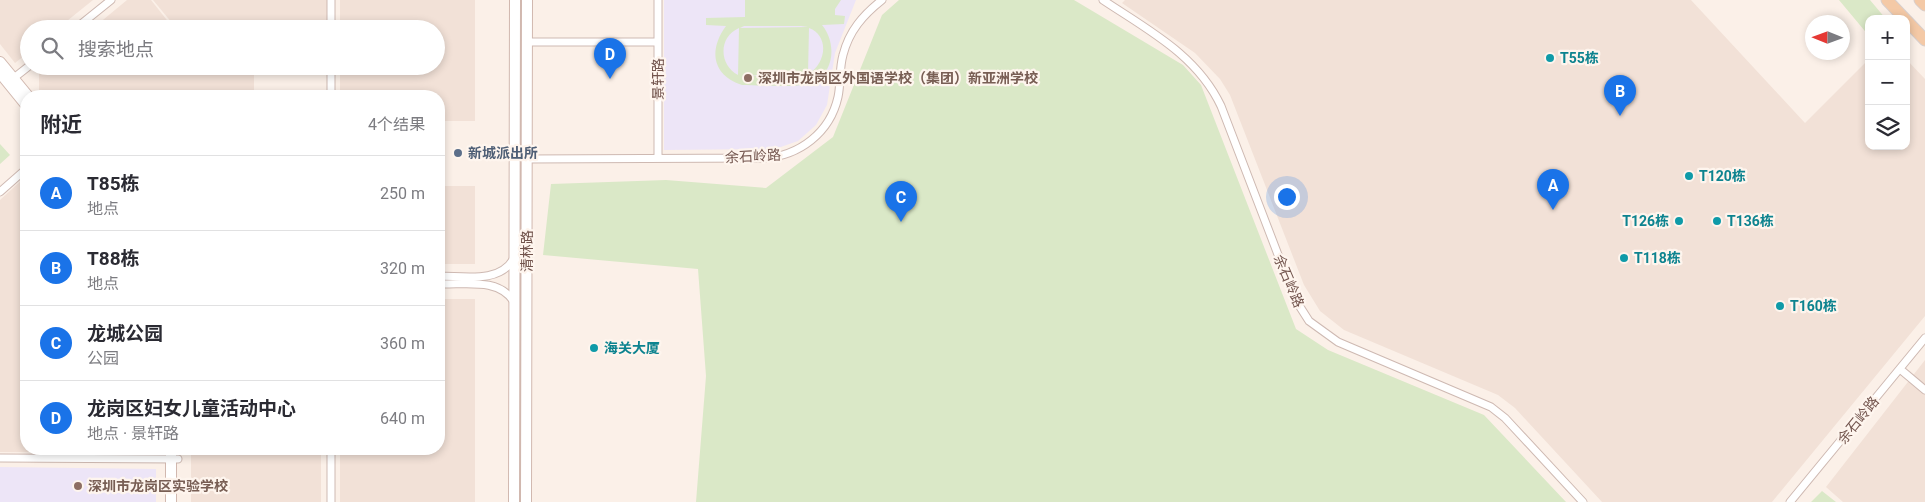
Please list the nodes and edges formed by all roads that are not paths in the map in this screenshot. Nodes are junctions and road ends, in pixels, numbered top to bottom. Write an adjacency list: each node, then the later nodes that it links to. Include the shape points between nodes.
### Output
1 (111, 0): 12 (street)
2 (331, 0): 13 (street)
3 (515, 0): 30 (main road, 清林路)
4 (527, 0): 16 (main road, 清林路)
5 (658, 0): 17 (street, 景轩路)
6 (882, 0): 26 (street, 余石岭路, via 868,11 852,32 841,64 833,112 819,134 806,145 773,158)
7 (1103, 0): 47 (street, 余石岭路, via 1184,56 1212,87 1295,299 1310,321 1338,342 1491,407)
8 (1887, 0): 11 (main road)
9 (1920, 0): 10 (main road)
10 (1925, 5)
11 (1902, 15)
12 (86, 20)
13 (331, 20)
14 (1910, 23): 15 (main road)
15 (1925, 40)
16 (527, 42): 17 (street); 27 (main road, 清林路)
17 (658, 42): 26 (street, 景轩路)
18 (0, 62): 22 (main road)
19 (0, 73): 22 (main road)
20 (20, 74): 22 (street)
21 (331, 75): 24 (street)
22 (11, 81): 23 (main road); 25 (main road)
23 (21, 90)
24 (331, 90)
25 (20, 95)
26 (658, 158): 27 (street, 余石岭路)
27 (527, 159): 46 (main road, 清林路)
28 (20, 174): 29 (street)
29 (0, 192)
30 (514, 258): 31 (street, via 509,266 494,275); 33 (main road, 清林路)
31 (445, 276)
32 (445, 284): 33 (street, via 493,286 509,294)
33 (514, 302): 45 (main road, 清林路)
34 (1925, 338): 35 (street, 余石岭路)
35 (1900, 369): 36 (street); 48 (street, 余石岭路)
36 (1925, 390)
37 (130, 455): 41 (street)
38 (174, 455): 42 (main road)
39 (174, 455): 43 (main road)
40 (331, 455): 44 (street)
41 (0, 458)
42 (171, 502)
43 (178, 502)
44 (332, 502)
45 (514, 502)
46 (526, 502)
47 (1583, 502)
48 (1790, 502)

